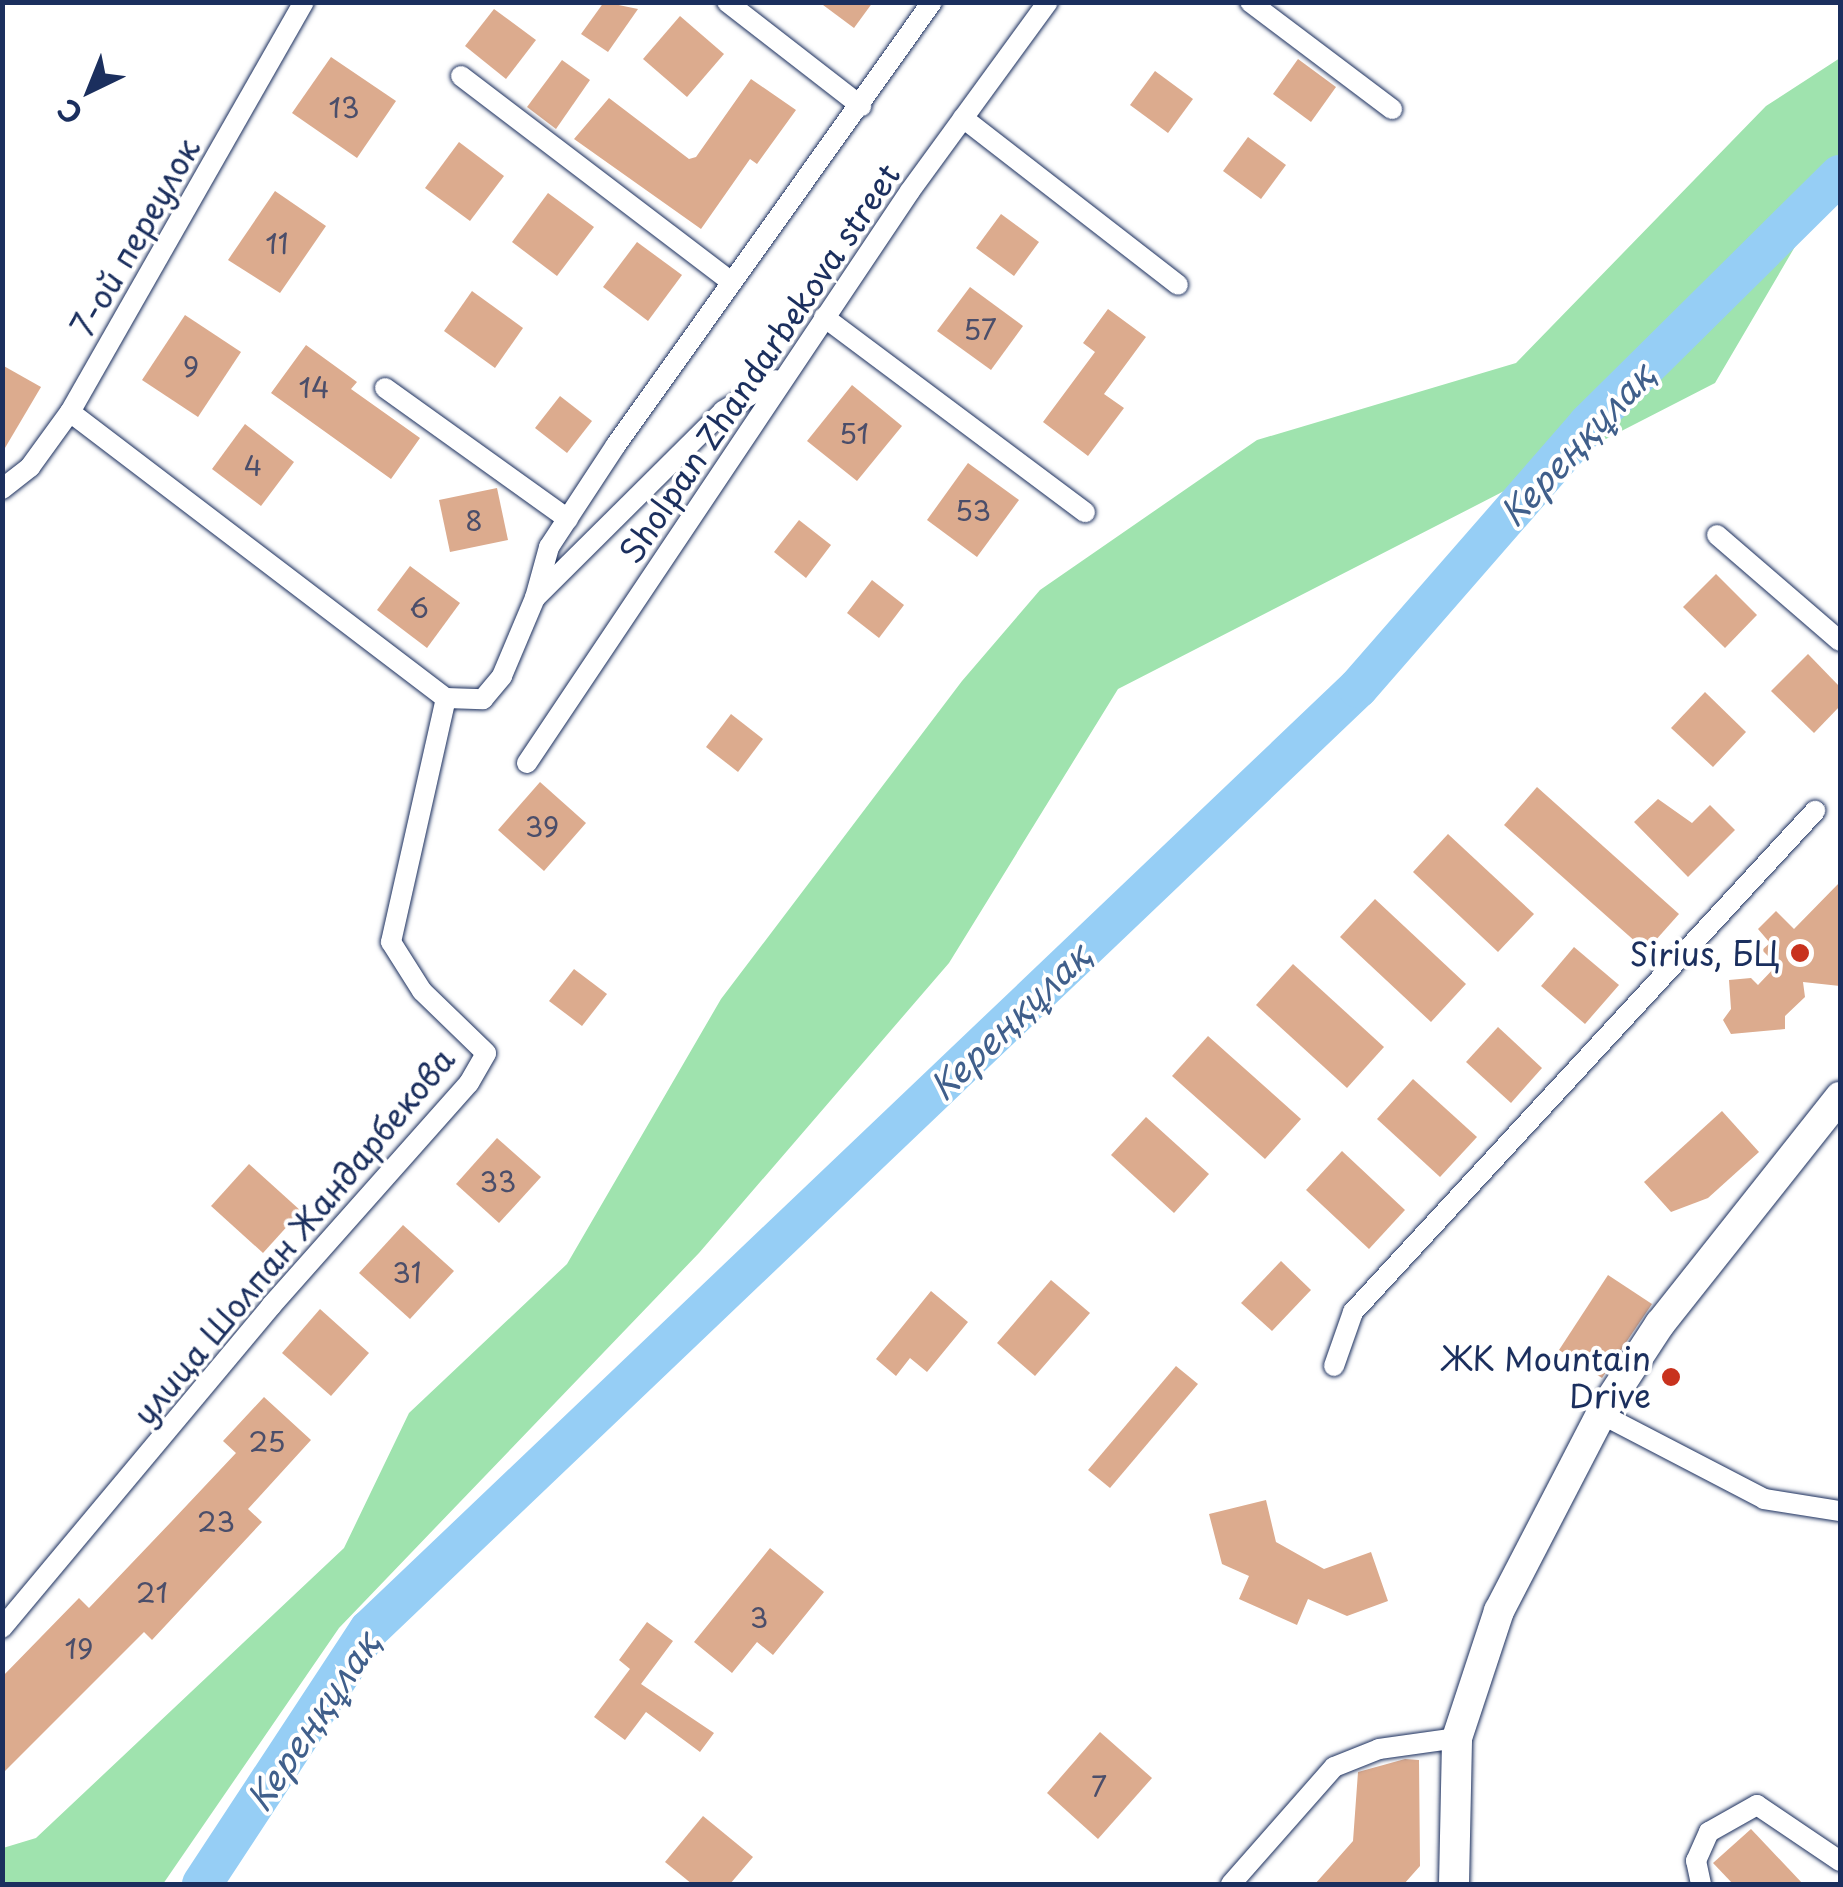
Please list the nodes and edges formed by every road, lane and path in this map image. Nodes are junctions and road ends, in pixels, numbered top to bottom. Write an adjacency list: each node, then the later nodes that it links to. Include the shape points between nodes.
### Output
1 (304, 2): 15 (street, 7-ой переулок)
2 (727, 2): 7 (street)
3 (932, 2): 7 (street)
4 (1048, 2): 9 (street, Sholpan Zhandarbekova street)
5 (1250, 2): 8 (street)
6 (462, 76): 10 (street)
7 (861, 106): 10 (street)
8 (1392, 109)
9 (963, 118): 11 (street); 12 (street, Sholpan Zhandarbekova street)
10 (729, 280): 18 (street)
11 (1178, 286)
12 (824, 317): 13 (street, Sholpan Zhandarbekova street); 17 (street)
13 (782, 377): 20 (street, via 723,412); 23 (street, Sholpan Zhandarbekova street)
14 (384, 388): 18 (street)
15 (70, 412): 16 (street, 7-ой переулок, via 30,467); 22 (street)
16 (2, 490)
17 (1084, 512)
18 (568, 519): 20 (street, via 549,547)
19 (1717, 536): 21 (street)
20 (535, 598): 22 (street, via 502,676 483,699)
21 (1840, 641)
22 (446, 698): 29 (street, улица Шолпан Жандарбекова, via 392,942 422,991 486,1053 469,1084)
23 (527, 763)
24 (1815, 811): 26 (street, via 1353,1312)
25 (1840, 1097): 27 (street, via 1701,1267)
26 (1334, 1366)
27 (1601, 1414): 28 (street, via 1764,1499); 30 (street, via 1499,1611)
28 (1840, 1511)
29 (2, 1628)
30 (1457, 1738): 32 (street, via 1379,1749 1334,1767); 33 (street)
31 (1840, 1861): 34 (street, via 1757,1805 1708,1832 1696,1861)
32 (1230, 1884)
33 (1454, 1884)
34 (1701, 1884)

